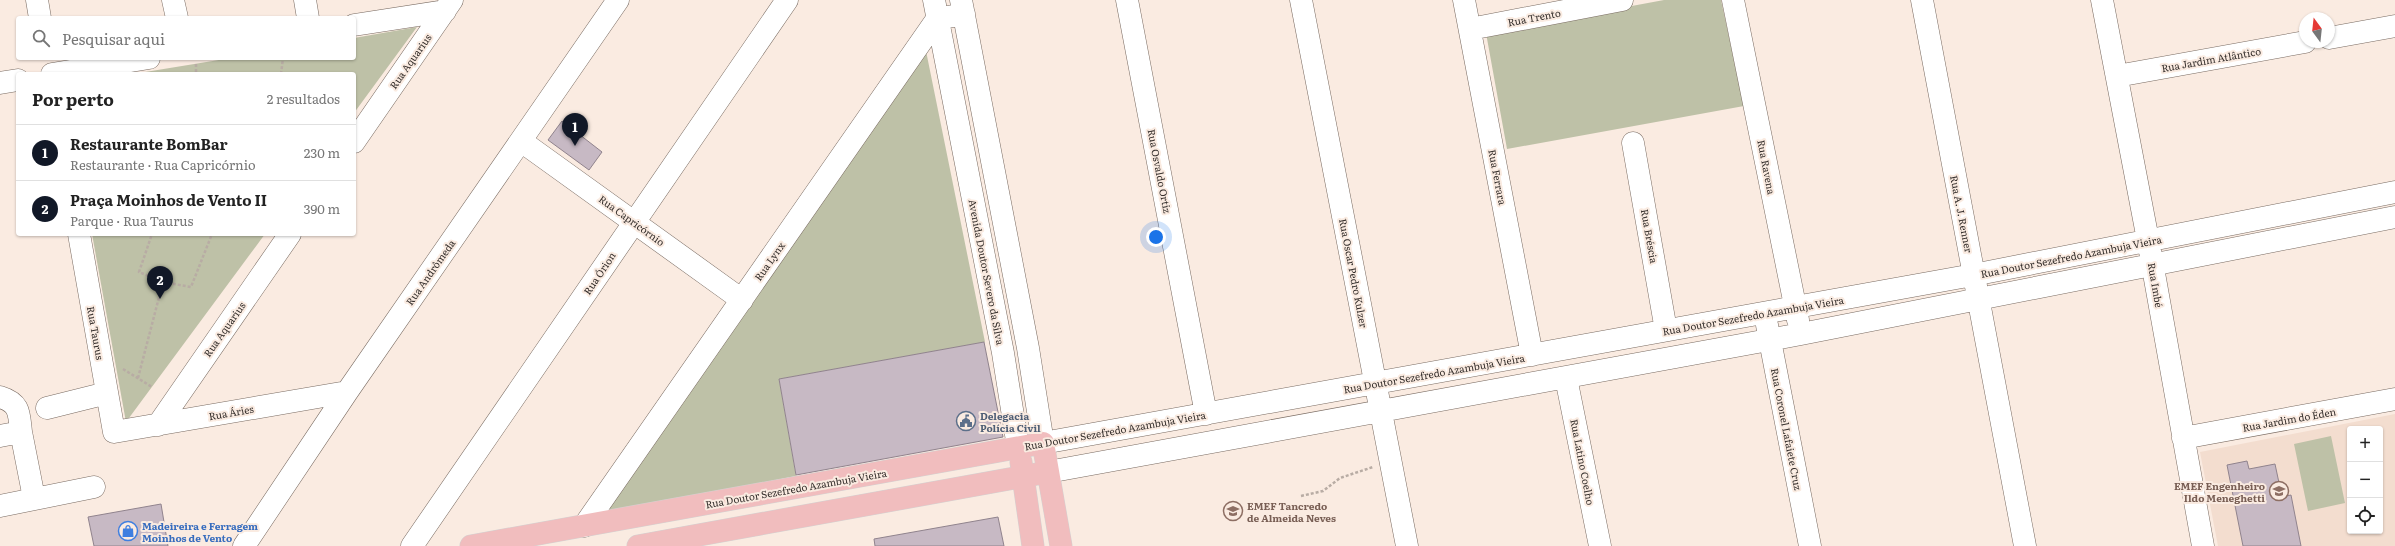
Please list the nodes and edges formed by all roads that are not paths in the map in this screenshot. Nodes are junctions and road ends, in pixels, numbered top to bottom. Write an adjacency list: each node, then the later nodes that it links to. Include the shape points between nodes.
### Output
1 (37, 0): 16 (street)
2 (173, 0): 17 (street)
3 (305, 0): 18 (street)
4 (618, 0): 32 (street, Rua Andrômeda)
5 (787, 0): 36 (street, Rua Órion)
6 (1127, 0): 60 (street, Rua Osvaldo Ortiz)
7 (1301, 0): 53 (street, Rua Oscar Pedro Kulzer)
8 (1464, 0): 21 (street, Rua Ferrara)
9 (1622, 0): 21 (street, Rua Trento)
10 (1733, 0): 44 (street, Rua Ravena)
11 (1922, 0): 41 (street, Rua A. J. Renner)
12 (2102, 0): 28 (street, Rua Imbé)
13 (448, 6): 19 (street); 31 (street, Rua Aquarius)
14 (963, 7): 15 (street); 49 (street)
15 (936, 9): 42 (street, Rua Lynx); 50 (street, Avenida Doutor Severo da Silva)
16 (40, 16)
17 (177, 16)
18 (308, 16)
19 (356, 25)
20 (2395, 26): 22 (street)
21 (1470, 29): 51 (street, Rua Ferrara)
22 (2335, 37)
23 (2299, 43): 28 (street, Rua Jardim Atlântico)
24 (48, 60): 26 (street)
25 (137, 60): 27 (street)
26 (50, 72)
27 (63, 72)
28 (2117, 76): 39 (street, Rua Imbé)
29 (16, 80): 30 (street)
30 (0, 83)
31 (356, 139)
32 (521, 141): 36 (street, Rua Capricórnio); 54 (street, Rua Andrômeda)
33 (1633, 143): 46 (street, Rua Bréscia)
34 (2395, 192): 39 (street, Rua Doutor Sezefredo Azambuja Vieira)
35 (2395, 218): 40 (street)
36 (633, 222): 42 (street, Rua Capricórnio); 77 (street, Rua Órion)
37 (79, 236): 55 (street, Rua Taurus)
38 (289, 236): 61 (street, Rua Aquarius)
39 (2148, 240): 40 (street, Rua Imbé); 41 (street, Rua Doutor Sezefredo Azambuja Vieira)
40 (2152, 266): 43 (street); 65 (street, Rua Imbé)
41 (1973, 275): 43 (street, Rua A. J. Renner); 44 (street, Rua Doutor Sezefredo Azambuja Vieira)
42 (742, 300): 75 (street, Rua Lynx)
43 (1978, 300): 47 (street); 85 (street, Rua A. J. Renner)
44 (1795, 307): 45 (street, Rua Doutor Sezefredo Azambuja Vieira); 47 (street, Rua Ravena)
45 (1764, 312): 46 (street, Rua Doutor Sezefredo Azambuja Vieira); 48 (street, Rua Coronel Lafaiete Cruz)
46 (1666, 330): 51 (street, Rua Doutor Sezefredo Azambuja Vieira)
47 (1801, 334): 48 (street)
48 (1770, 340): 52 (street); 84 (street, Rua Coronel Lafaiete Cruz)
49 (1028, 348): 50 (street); 66 (street)
50 (1003, 353): 67 (street, Avenida Doutor Severo da Silva)
51 (1532, 355): 53 (street, Rua Doutor Sezefredo Azambuja Vieira)
52 (1566, 378): 59 (street); 83 (street, Rua Latino Coelho)
53 (1375, 383): 59 (street, Rua Oscar Pedro Kulzer); 60 (street, Rua Doutor Sezefredo Azambuja Vieira)
54 (347, 392): 61 (street, Rua Áries); 76 (street, Rua Andrômeda)
55 (107, 393): 58 (street); 63 (street, Rua Taurus)
56 (0, 397): 62 (street, via 11,400 18,410)
57 (2395, 399): 65 (street, Rua Jardim do Éden)
58 (47, 408)
59 (1381, 412): 68 (street); 82 (street, Rua Oscar Pedro Kulzer)
60 (1206, 414): 66 (street, Rua Doutor Sezefredo Azambuja Vieira)
61 (158, 424): 63 (street, Rua Áries)
62 (22, 432): 64 (street); 72 (street)
63 (114, 432)
64 (0, 436)
65 (2183, 438): 86 (street, Rua Imbé)
66 (1043, 443): 67 (main road, Rua Doutor Sezefredo Azambuja Vieira); 68 (main road)
67 (1018, 447): 69 (main road, Avenida Doutor Severo da Silva); 70 (main road, Rua Doutor Sezefredo Azambuja Vieira)
68 (1048, 472): 69 (main road); 81 (main road)
69 (1023, 476): 74 (main road); 80 (main road, Avenida Doutor Severo da Silva)
70 (843, 479): 74 (main road); 75 (main road, Rua Doutor Sezefredo Azambuja Vieira)
71 (94, 487): 72 (street)
72 (34, 498): 73 (street)
73 (0, 506)
74 (846, 508): 79 (main road)
75 (584, 526): 78 (main road, Rua Doutor Sezefredo Azambuja Vieira)
76 (244, 546)
77 (412, 546)
78 (471, 546)
79 (638, 546)
80 (1033, 546)
81 (1061, 546)
82 (1407, 546)
83 (1600, 546)
84 (1810, 546)
85 (2025, 546)
86 (2203, 546)

